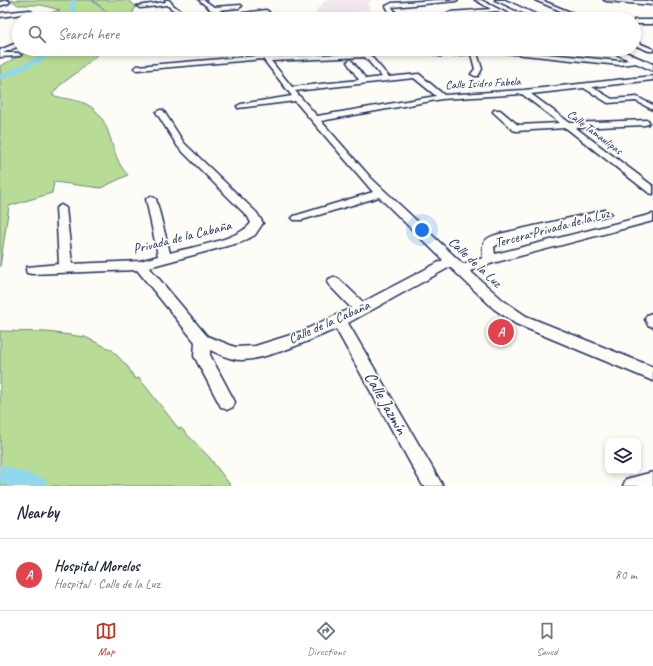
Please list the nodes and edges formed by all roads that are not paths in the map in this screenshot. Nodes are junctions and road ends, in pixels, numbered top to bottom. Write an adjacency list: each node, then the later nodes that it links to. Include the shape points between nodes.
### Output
1 (201, 0): 15 (street)
2 (456, 0): 10 (street)
3 (477, 0): 16 (street)
4 (499, 0): 22 (street)
5 (537, 0): 23 (street)
6 (606, 0): 11 (street)
7 (168, 1): 13 (street); 17 (street)
8 (7, 2): 12 (street)
9 (422, 2): 10 (street); 19 (street, via 389,6); 20 (street)
10 (440, 2): 20 (street, via 437,3)
11 (653, 2)
12 (0, 4)
13 (140, 6)
14 (239, 6): 15 (street)
15 (213, 9): 18 (street)
16 (496, 10): 20 (street); 21 (street)
17 (178, 12)
18 (220, 12)
19 (392, 12)
20 (444, 12)
21 (500, 12)
22 (526, 12)
23 (568, 12)
24 (12, 13): 25 (street)
25 (1, 14)
26 (641, 22): 27 (street)
27 (653, 22)
28 (641, 46): 30 (street)
29 (12, 47): 31 (street)
30 (651, 50)
31 (0, 52)
32 (0, 55): 33 (street)
33 (12, 55)
34 (261, 56): 40 (street, Calle de la Luz)
35 (333, 56): 40 (street)
36 (368, 56): 47 (street)
37 (475, 56): 46 (street, via 479,69)
38 (553, 56): 43 (street)
39 (626, 56): 41 (street)
40 (265, 58): 44 (street); 52 (street, Calle de la Luz)
41 (638, 61): 43 (street); 45 (street)
42 (350, 62): 49 (street)
43 (619, 63): 48 (street)
44 (137, 68)
45 (653, 68)
46 (475, 74)
47 (387, 79): 49 (street); 53 (street, via 416,76)
48 (649, 79): 50 (street, Calle Isidro Fabela)
49 (364, 81): 52 (street)
50 (587, 87): 51 (street, Calle Isidro Fabela); 55 (street, via 611,101 637,99)
51 (524, 92): 53 (street, Calle Isidro Fabela); 60 (street, Calle Tamaulipas)
52 (294, 93): 54 (street); 58 (street, Calle de la Luz)
53 (442, 97): 58 (street, Calle Isidro Fabela)
54 (241, 106)
55 (653, 108)
56 (160, 112): 68 (street, Privada de la Cabaña, via 181,145 253,214 257,223 251,232 238,239)
57 (497, 112): 60 (street, via 516,128)
58 (316, 119): 62 (street, Calle de la Luz)
59 (645, 122): 60 (street)
60 (567, 126): 61 (street, Calle Tamaulipas)
61 (653, 191)
62 (381, 193): 67 (street); 71 (street, Calle de la Luz)
63 (151, 199): 68 (street)
64 (61, 208): 72 (street)
65 (605, 213): 69 (street, via 498,238 488,244)
66 (653, 217): 69 (street, Tercera Privada de la Luz)
67 (298, 218)
68 (165, 258): 70 (street, Privada de la Cabaña)
69 (489, 260): 71 (street, Tercera Privada de la Luz)
70 (140, 266): 72 (street, Privada de la Cabaña); 77 (street, Calle de la Cabaña)
71 (455, 266): 75 (street, Calle de la Cabaña); 78 (street, Calle de la Luz, via 499,305 521,320)
72 (66, 268): 73 (street, Privada de la Cabaña)
73 (32, 270)
74 (334, 282): 75 (street)
75 (361, 309): 76 (street, Calle de la Cabaña)
76 (339, 321): 77 (street, Calle de la Cabaña, via 304,337 255,352 234,353); 81 (street, Calle Jazmín)
77 (202, 340): 79 (street, via 202,356)
78 (653, 374)
79 (227, 402)
80 (653, 481): 82 (street)
81 (433, 486)
82 (633, 486)

